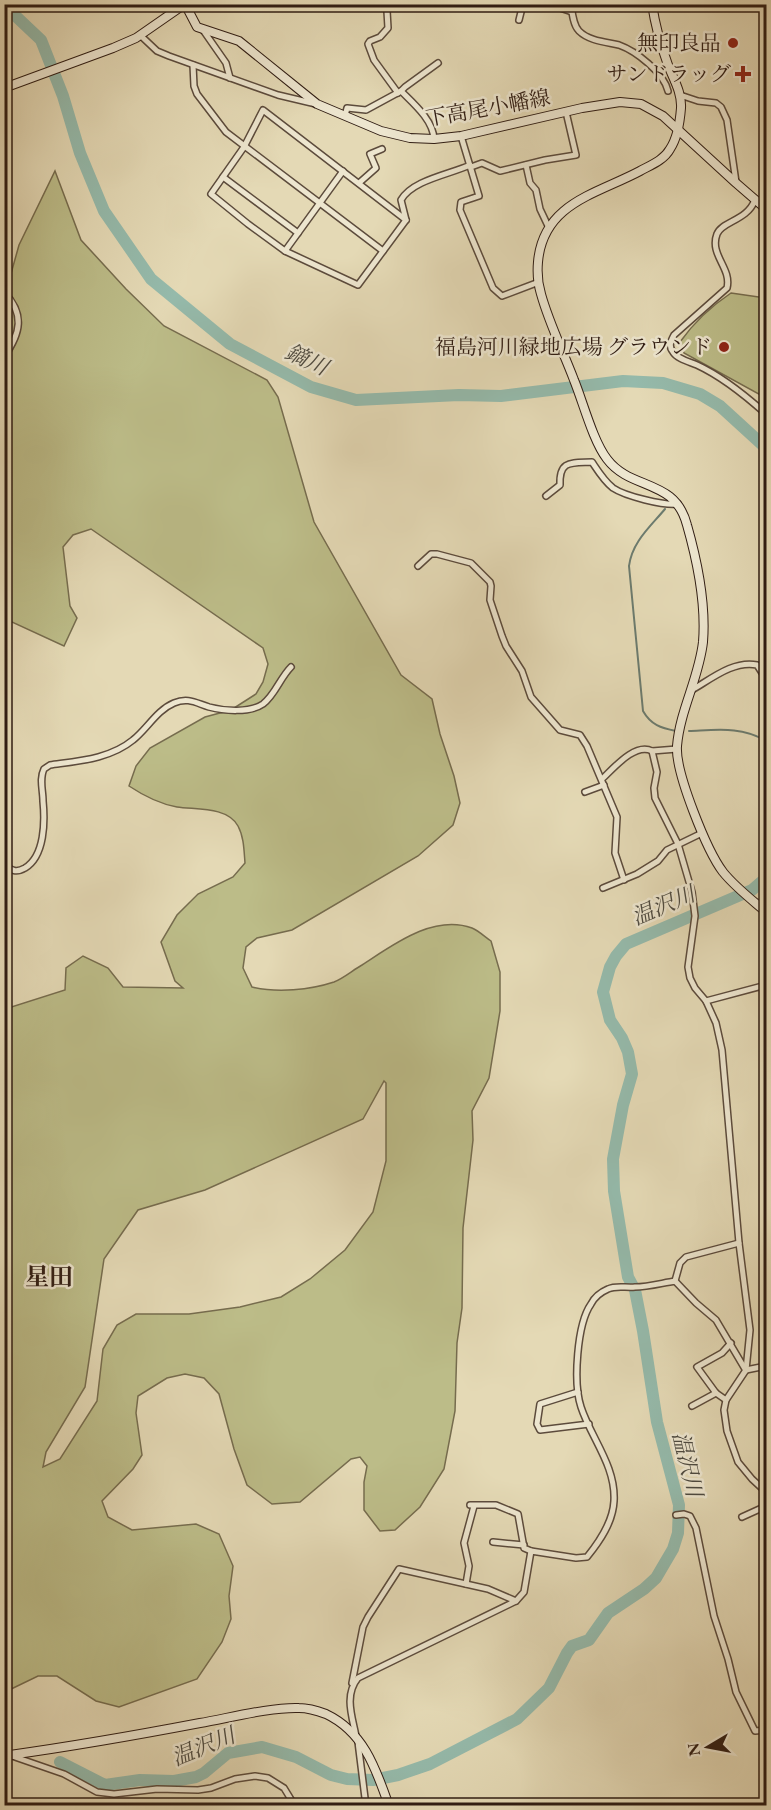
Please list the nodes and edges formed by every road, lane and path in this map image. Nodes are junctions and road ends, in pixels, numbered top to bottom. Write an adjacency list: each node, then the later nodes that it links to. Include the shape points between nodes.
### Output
1 (523, 4): 8 (street)
2 (548, 4): 7 (street)
3 (572, 4): 7 (street)
4 (652, 4): 13 (street)
5 (185, 5): 9 (street); 10 (street)
6 (387, 11): 18 (street, via 388,28 368,44 374,60)
7 (572, 12): 14 (street, via 579,31 632,51)
8 (519, 20)
9 (203, 30): 15 (street, via 226,63); 20 (street, 下高尾小幡線, via 239,41)
10 (140, 35): 12 (street, via 157,51); 16 (street)
11 (438, 63): 18 (street)
12 (193, 65): 15 (street); 26 (street, via 197,94 226,132)
13 (671, 71): 14 (street); 19 (street)
14 (660, 75): 17 (street)
15 (230, 78): 20 (street)
16 (5, 88)
17 (668, 91)
18 (400, 92): 22 (street, via 366,110 347,108); 25 (street, via 422,114 434,132)
19 (680, 95): 23 (street); 33 (street, via 721,107 727,120)
20 (317, 104): 22 (street, 下高尾小幡線)
21 (566, 112): 23 (street, 下高尾小幡線, via 632,102 656,111); 24 (street, 下高尾小幡線); 28 (street, via 576,155)
22 (345, 116): 25 (street, 下高尾小幡線, via 400,136)
23 (678, 129): 33 (street, 下高尾小幡線); 40 (street, via 665,156 568,206)
24 (461, 136): 25 (street, 下高尾小幡線); 29 (street)
25 (434, 139)
26 (244, 147): 30 (street, via 263,110); 31 (street); 37 (street)
27 (382, 149): 32 (street, via 370,154 376,168)
28 (525, 165): 29 (street, via 500,171 482,163); 40 (street)
29 (470, 166): 39 (street, via 408,192 401,200); 44 (street, via 479,196 461,202 460,210 493,288 502,296)
30 (343, 171): 32 (street); 37 (street)
31 (223, 177): 41 (street); 42 (street, via 211,194)
32 (359, 183): 39 (street)
33 (736, 183): 36 (street, 下高尾小幡線)
34 (4, 187): 35 (street)
35 (4, 193)
36 (755, 200): 38 (street, 下高尾小幡線); 47 (street, via 741,218 717,233 714,250 727,272 727,288 670,343 676,357 717,376)
37 (319, 202): 41 (street); 43 (street)
38 (766, 209)
39 (406, 220): 43 (street)
40 (549, 228): 44 (street, via 538,260)
41 (298, 233): 42 (street)
42 (285, 251): 43 (street, via 358,285)
43 (383, 251)
44 (539, 282): 49 (street, via 603,452 627,476 661,489)
45 (4, 292): 46 (street, via 17,308 19,324)
46 (4, 357)
47 (766, 414)
48 (546, 495): 49 (street, via 558,489 564,466 592,462 620,492 660,504)
49 (678, 504): 53 (street, via 687,523 702,599 703,640)
50 (418, 566): 56 (street, via 431,554 437,554 471,563 489,582 490,600 502,636 522,671 531,697 560,730 580,735)
51 (291, 667): 60 (street, via 262,705 245,710 208,706 190,699 174,703 117,751 44,769 44,814 35,857 17,871)
52 (766, 679): 53 (street, via 757,665 751,664 723,672)
53 (692, 690): 54 (street)
54 (676, 749): 55 (street); 58 (street)
55 (652, 751): 56 (street, via 647,748 631,754); 59 (street, via 657,776 655,798)
56 (603, 782): 57 (street); 61 (street, via 617,817 615,853)
57 (585, 792)
58 (702, 833): 59 (street); 64 (street, via 730,881)
59 (678, 844): 61 (street, via 658,861); 67 (street, via 695,916 688,967 695,988)
60 (4, 864)
61 (624, 880): 62 (street)
62 (603, 888)
63 (766, 895): 64 (street)
64 (759, 905): 65 (street)
65 (766, 912)
66 (766, 985): 67 (street)
67 (706, 1001): 68 (street, via 722,1050)
68 (739, 1243): 69 (street, via 686,1257); 72 (street, via 750,1330)
69 (675, 1281): 70 (street, via 716,1320); 73 (street, via 610,1288 595,1298 579,1337)
70 (731, 1343): 72 (street); 74 (street, via 698,1367)
71 (766, 1366): 72 (street)
72 (746, 1370): 75 (street)
73 (578, 1392): 77 (street); 77 (street, via 540,1404 537,1424 540,1430)
74 (716, 1393): 75 (street); 76 (street)
75 (726, 1400): 78 (street, via 727,1431 738,1462)
76 (692, 1406)
77 (589, 1424): 83 (street, via 613,1484 609,1522 587,1557)
78 (766, 1492): 80 (street, via 764,1507)
79 (676, 1515): 87 (street, via 690,1516 696,1528 714,1616 736,1692 754,1731)
80 (742, 1517)
81 (493, 1542): 82 (street)
82 (524, 1545): 83 (street); 84 (street, via 518,1514 495,1505 472,1505 464,1543 469,1566)
83 (531, 1551): 85 (street, via 524,1592)
84 (466, 1584): 85 (street); 86 (street, via 399,1569 363,1627)
85 (516, 1600): 86 (street)
86 (352, 1684): 88 (street)
87 (766, 1730)
88 (357, 1738): 89 (street, via 332,1717 299,1708); 91 (street); 92 (street, via 378,1773)
89 (7, 1755): 90 (street, via 64,1774 97,1792 114,1794 198,1790 235,1779 268,1778 284,1788)
90 (295, 1806)
91 (366, 1806)
92 (388, 1806)

